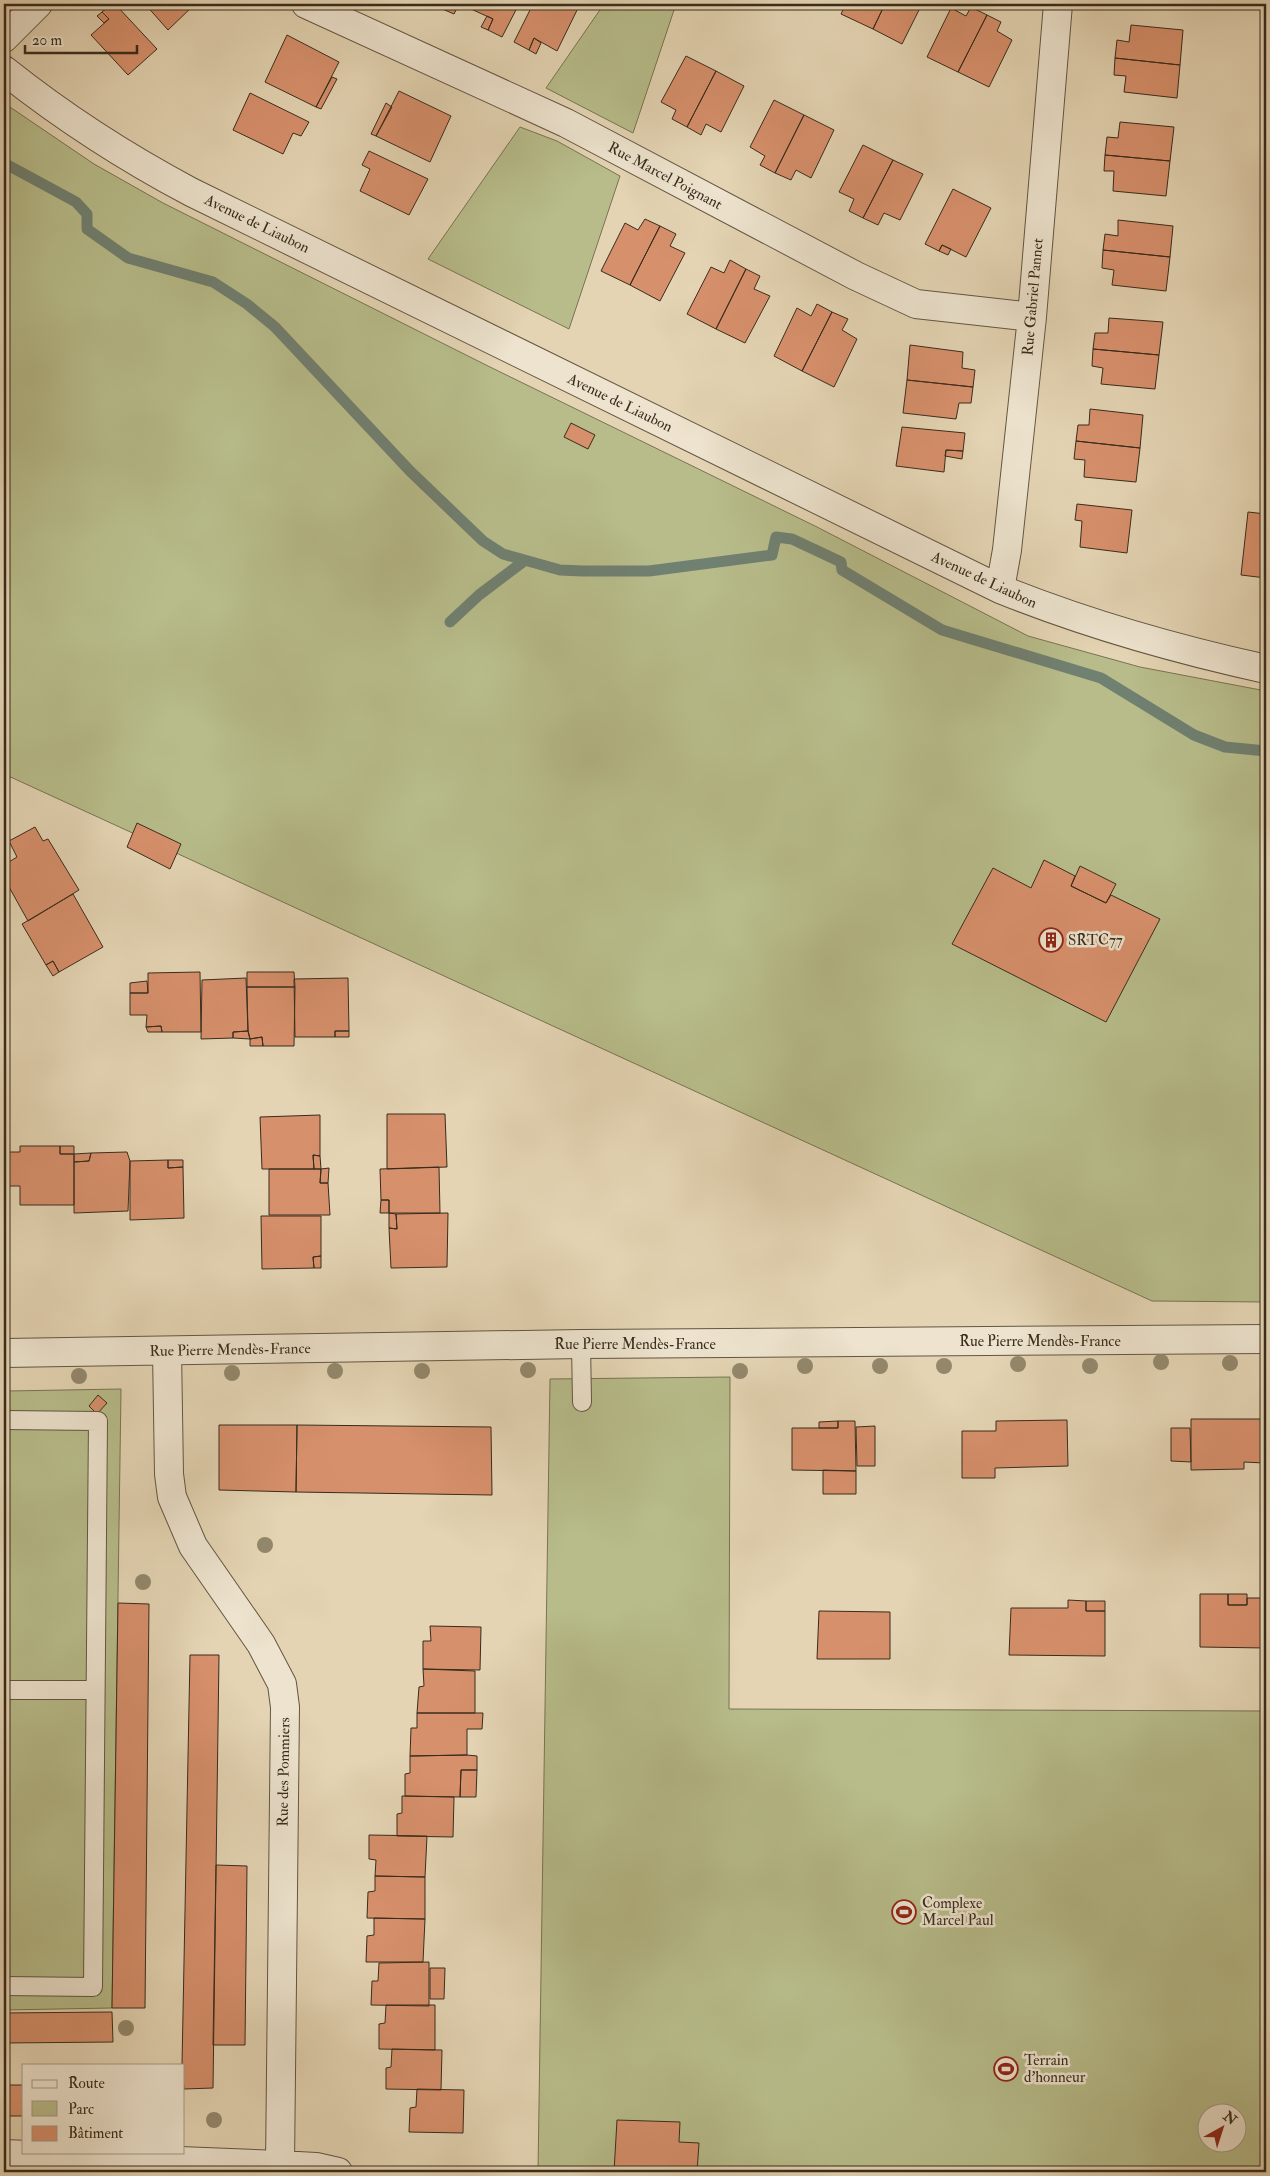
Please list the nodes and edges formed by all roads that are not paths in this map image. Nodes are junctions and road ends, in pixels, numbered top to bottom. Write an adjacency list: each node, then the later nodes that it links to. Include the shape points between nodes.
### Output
1 (38, 4): 4 (street)
2 (306, 4): 6 (street, Rue Marcel Poignant, via 566,123 856,276 916,304)
3 (1058, 4): 6 (street, Rue Gabriel Pannet)
4 (4, 38)
5 (4, 70): 7 (street, Avenue de Liaubon, via 104,143 184,188)
6 (1032, 317): 7 (street, Rue Gabriel Pannet)
7 (1000, 589): 8 (street, Avenue de Liaubon, via 1057,612 1148,641)
8 (1266, 669)
9 (1266, 1339): 10 (street, Rue Pierre Mendès-France)
10 (581, 1344): 11 (street, Rue Pierre Mendès-France); 13 (lane)
11 (167, 1351): 12 (street, Rue Pierre Mendès-France); 19 (street, Rue des Pommiers, via 172,1497 193,1546 261,1644 282,1684 285,1707)
12 (4, 1353)
13 (582, 1402)
14 (6, 1418): 16 (lane, via 98,1421)
15 (4, 1690): 16 (lane)
16 (95, 1690): 17 (lane, via 93,1987)
17 (4, 1986)
18 (4, 2154): 19 (street)
19 (280, 2165): 20 (street)
20 (338, 2172)

